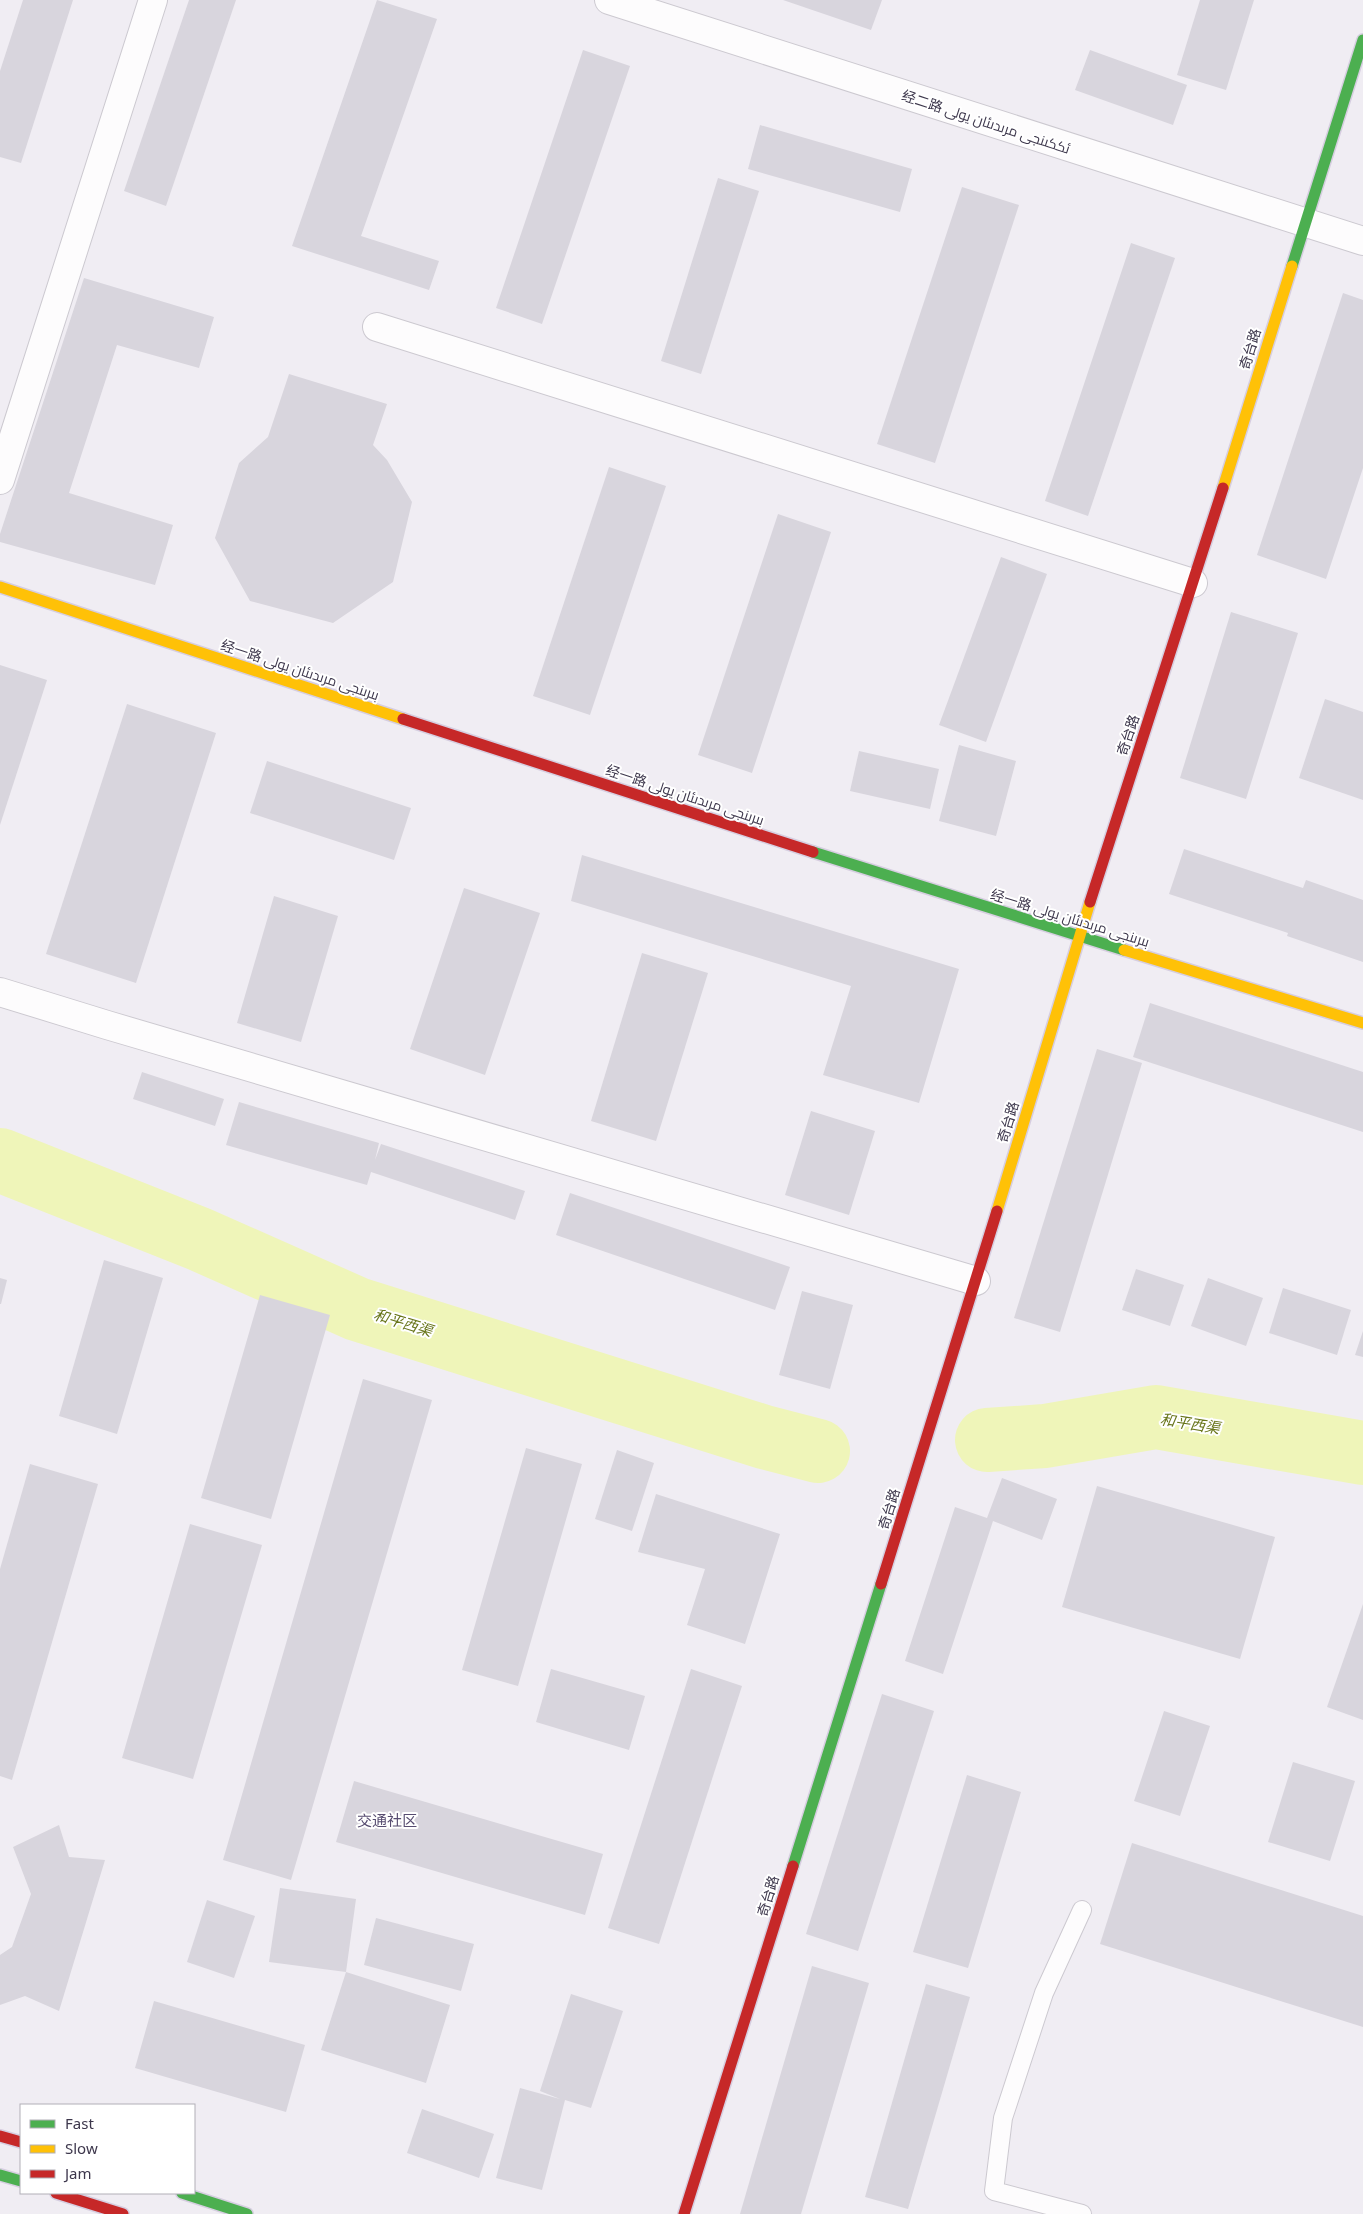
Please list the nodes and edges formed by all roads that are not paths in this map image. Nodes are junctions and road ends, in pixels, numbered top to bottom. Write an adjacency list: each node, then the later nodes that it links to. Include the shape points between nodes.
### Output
1 (153, 0): 7 (street)
2 (609, 0): 4 (street, 经二路 ئككىنجى مرىدىئان يولى)
3 (1363, 40): 4 (street, 奇台路)
4 (1305, 222): 5 (street, 经二路 ئككىنجى مرىدىئان يولى); 8 (street, 奇台路)
5 (1363, 241)
6 (377, 328): 8 (street)
7 (0, 480)
8 (1193, 583): 10 (street, 奇台路)
9 (0, 586): 10 (street, 经一路 بىرىنجى مرىدىئان يولى, via 488,748)
10 (1079, 937): 12 (street, 经一路 بىرىنجى مرىدىئان يولى); 13 (street, 奇台路)
11 (0, 992): 13 (street)
12 (1363, 1023)
13 (976, 1280): 23 (street, 奇台路)
14 (1082, 1910): 24 (lane, via 1044,1993 1003,2118 994,2191)
15 (0, 2136): 16 (street)
16 (20, 2142)
17 (0, 2174): 18 (street)
18 (20, 2181)
19 (59, 2194): 21 (street)
20 (185, 2194): 22 (street)
21 (123, 2214)
22 (247, 2214)
23 (684, 2214)
24 (1082, 2214)

